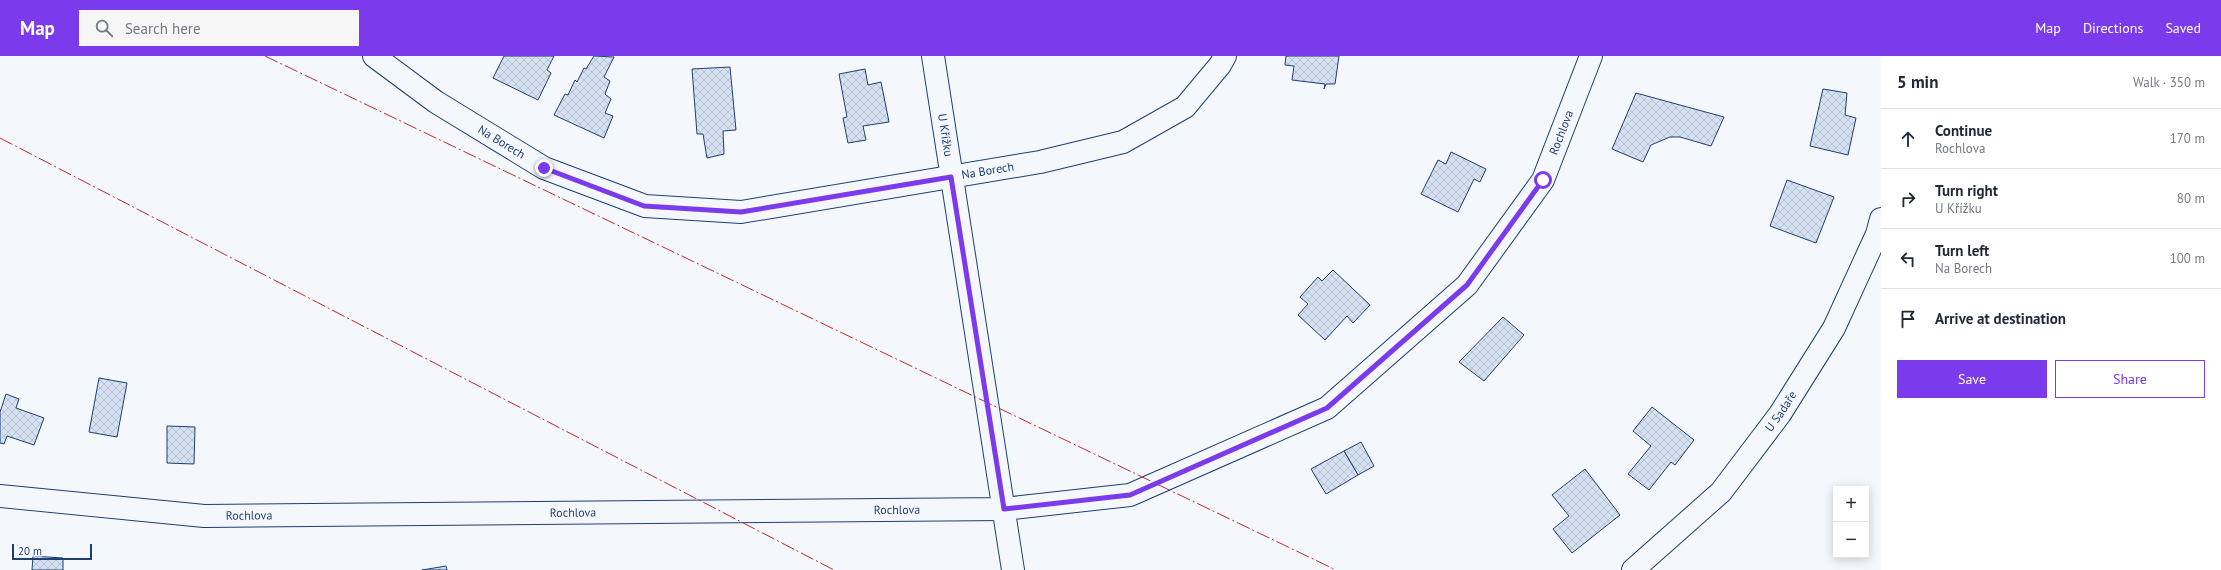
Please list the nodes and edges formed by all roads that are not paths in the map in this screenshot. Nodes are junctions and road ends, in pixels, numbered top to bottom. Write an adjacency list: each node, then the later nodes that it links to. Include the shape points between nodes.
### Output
1 (374, 56): 5 (street, Na Borech, via 436,102 544,168 644,206 741,212)
2 (934, 56): 5 (street, U Křížku)
3 (1225, 56): 5 (street, Na Borech, via 1185,106 1123,142 1040,162)
4 (1591, 56): 8 (street, Rochlova, via 1543,180 1467,285 1327,408 1130,495)
5 (951, 177): 8 (street, U Křížku)
6 (1881, 219): 10 (street, U Sadaře, via 1877,234 1834,328 1780,414 1720,492)
7 (0, 496): 8 (street, Rochlova, via 204,516)
8 (1004, 509): 9 (street, U Křížku)
9 (1013, 570)
10 (1633, 570)

